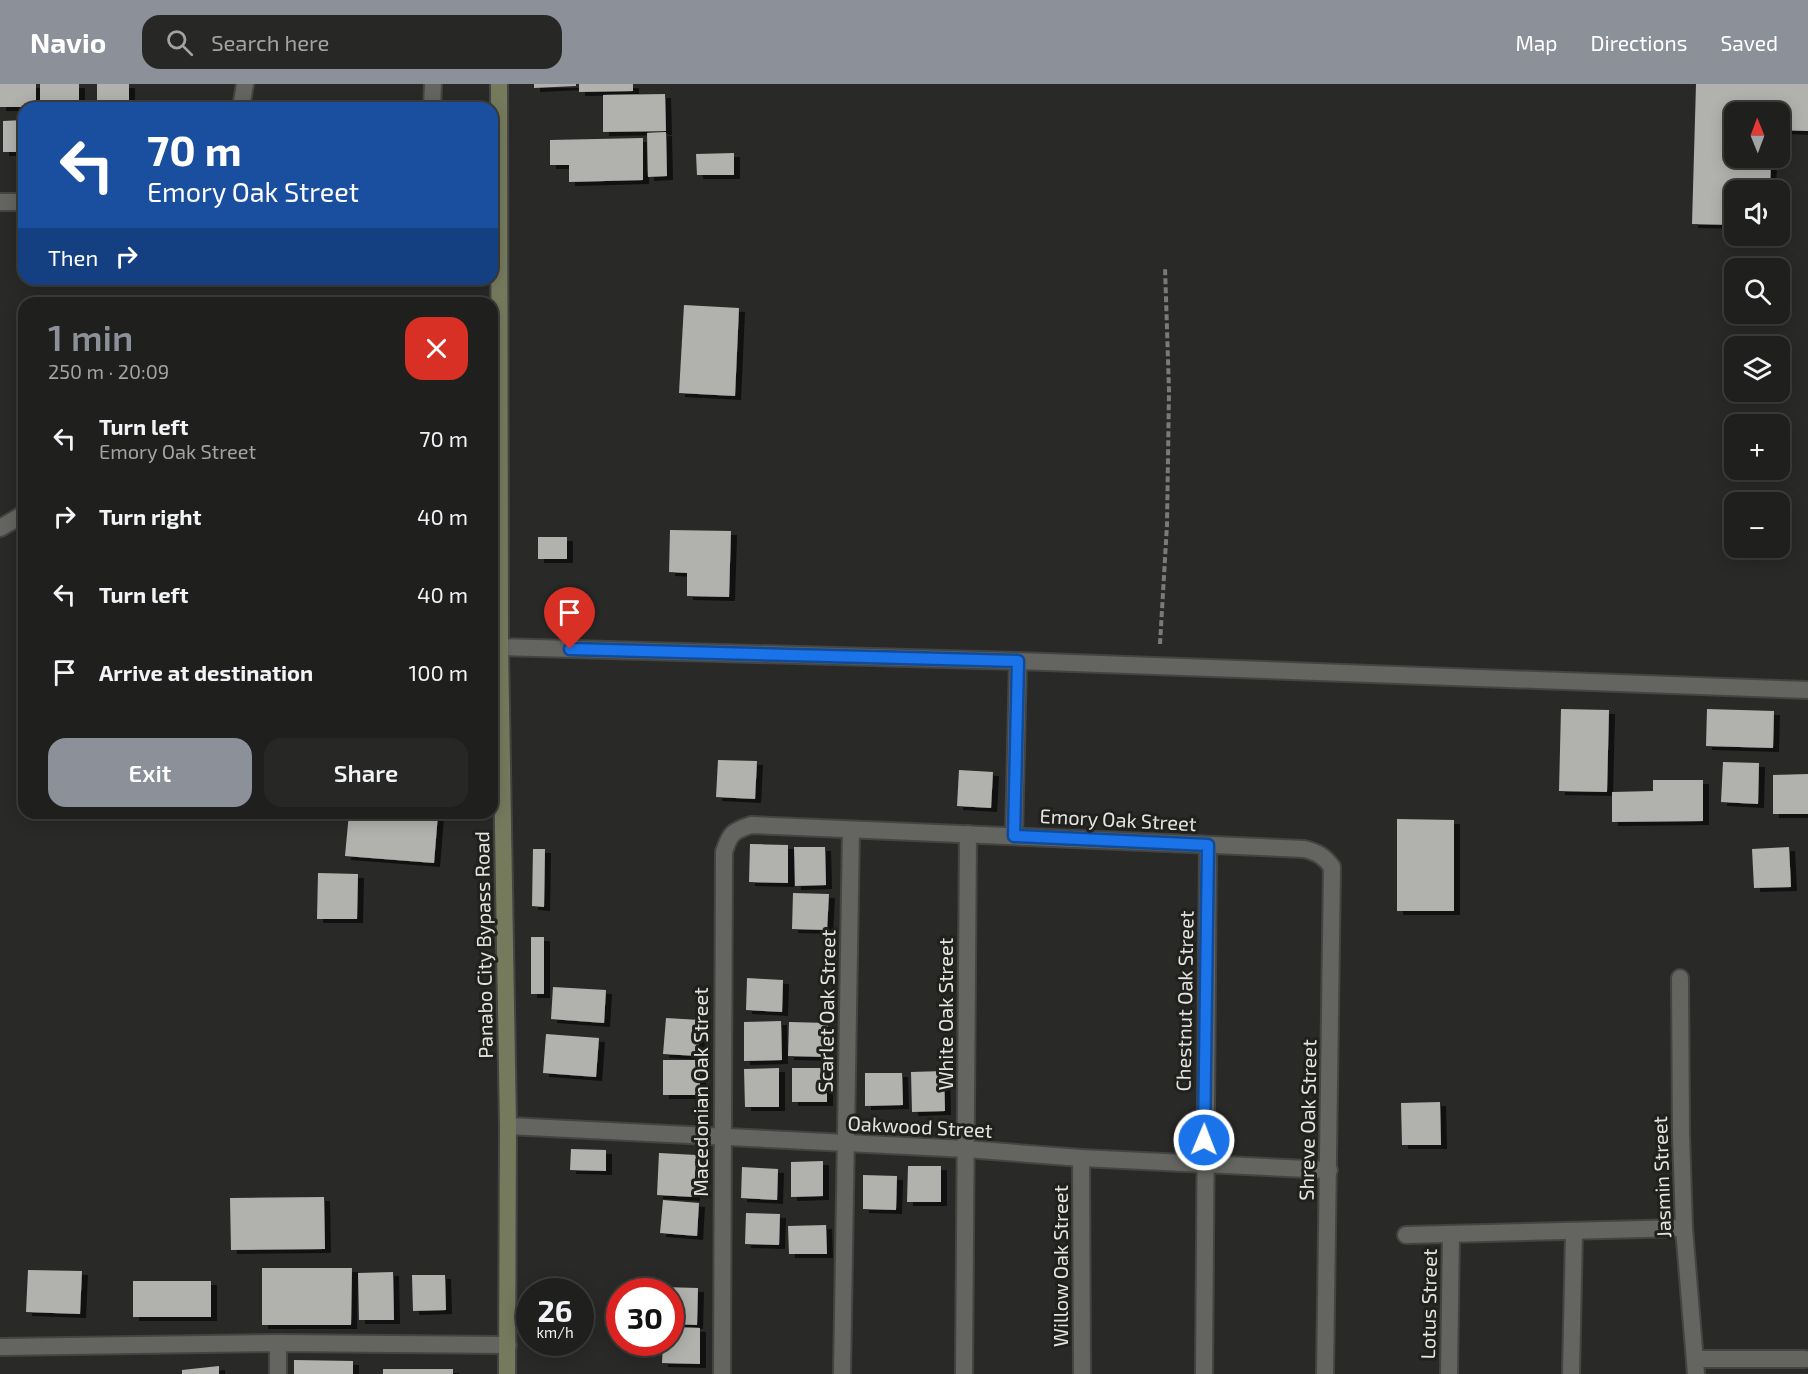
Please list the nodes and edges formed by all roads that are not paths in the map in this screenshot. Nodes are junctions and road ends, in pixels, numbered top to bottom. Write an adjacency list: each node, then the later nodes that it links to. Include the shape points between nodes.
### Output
1 (245, 84): 4 (street)
2 (433, 84): 5 (street)
3 (499, 84): 6 (main road, Panabo City Bypass Road)
4 (242, 102)
5 (432, 102)
6 (498, 142)
7 (0, 202): 8 (street)
8 (18, 202)
9 (498, 515): 12 (main road, Panabo City Bypass Road)
10 (18, 518): 11 (street)
11 (0, 528)
12 (500, 647): 13 (street); 22 (main road, Panabo City Bypass Road)
13 (1018, 661): 14 (street); 18 (street)
14 (1808, 690)
15 (751, 825): 16 (street, Emory Oak Street); 23 (street, Macedonian Oak Street, via 728,837 724,852)
16 (851, 830): 17 (street, Emory Oak Street); 24 (street, Scarlet Oak Street)
17 (968, 834): 18 (street, Emory Oak Street); 25 (street, White Oak Street)
18 (1014, 836): 19 (street, Emory Oak Street)
19 (1208, 845): 20 (street, Emory Oak Street, via 1314,851); 27 (street, Chestnut Oak Street)
20 (1332, 867): 28 (street, Shreve Oak Street)
21 (1680, 978): 29 (street, Jasmin Street)
22 (508, 1126): 23 (street, Oakwood Street); 34 (main road, Panabo City Bypass Road)
23 (722, 1137): 24 (street, Oakwood Street); 40 (street, Macedonian Oak Street)
24 (846, 1143): 25 (street, Oakwood Street); 41 (street, Scarlet Oak Street)
25 (966, 1149): 26 (street, Oakwood Street); 42 (street, White Oak Street)
26 (1082, 1158): 27 (street, Oakwood Street); 43 (street, Willow Oak Street)
27 (1204, 1163): 28 (street, Oakwood Street); 44 (street, Chestnut Oak Street)
28 (1329, 1170): 45 (street, Shreve Oak Street)
29 (1684, 1228): 30 (street); 37 (street, Jasmin Street)
30 (1574, 1232): 31 (street); 47 (street)
31 (1451, 1234): 32 (street); 46 (street, Lotus Street)
32 (1406, 1235)
33 (278, 1343): 34 (street); 35 (street); 38 (street)
34 (508, 1345): 39 (main road, Panabo City Bypass Road)
35 (0, 1347)
36 (1805, 1359): 37 (street)
37 (1696, 1366)
38 (278, 1374)
39 (507, 1374)
40 (722, 1374)
41 (842, 1374)
42 (964, 1374)
43 (1082, 1374)
44 (1204, 1374)
45 (1326, 1374)
46 (1449, 1374)
47 (1571, 1374)

